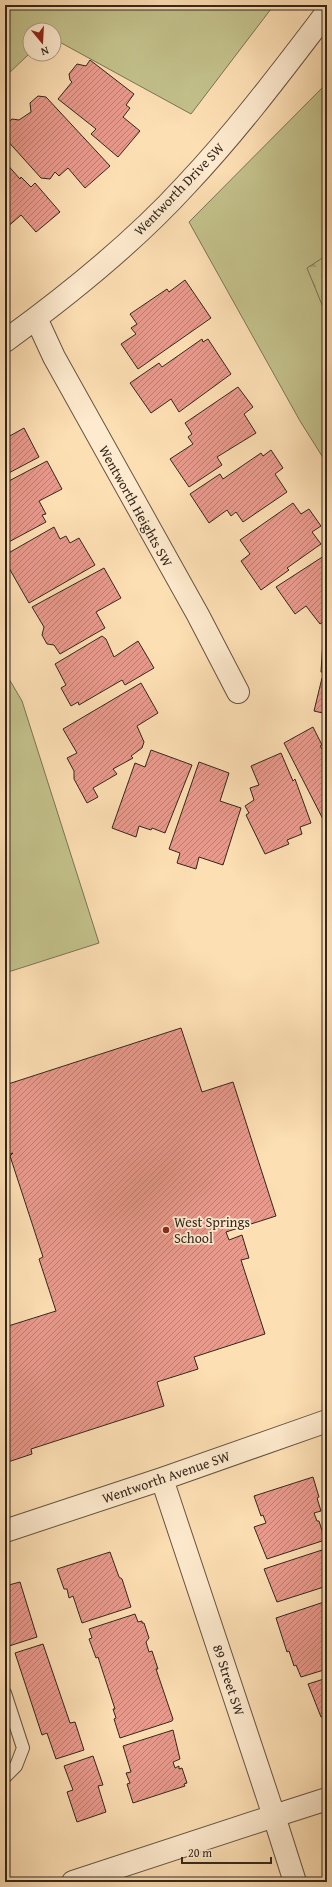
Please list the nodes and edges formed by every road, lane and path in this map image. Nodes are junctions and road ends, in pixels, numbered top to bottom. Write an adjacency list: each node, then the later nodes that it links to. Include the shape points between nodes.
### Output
1 (327, 12): 2 (street, Wentworth Drive SW, via 268,91 186,186 146,225)
2 (36, 318): 3 (street, Wentworth Drive SW); 4 (street, Wentworth Heights SW, via 54,357)
3 (5, 341)
4 (238, 692)
5 (327, 1421): 6 (street, Wentworth Avenue SW)
6 (162, 1479): 7 (street, Wentworth Avenue SW); 11 (street, 89 Street SW)
7 (5, 1531)
8 (5, 1693): 9 (lane, via 23,1748 16,1766)
9 (5, 1777)
10 (327, 1799): 11 (street)
11 (274, 1816): 12 (street); 13 (street, 89 Street SW)
12 (74, 1882)
13 (295, 1882)

